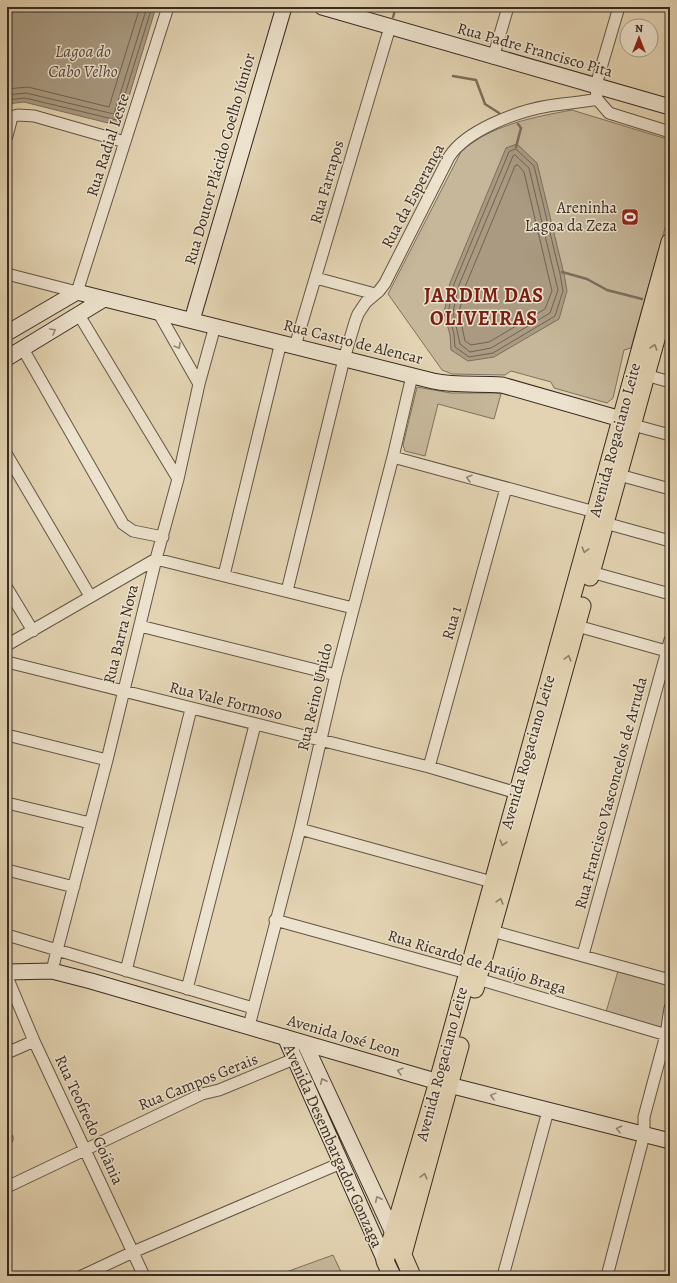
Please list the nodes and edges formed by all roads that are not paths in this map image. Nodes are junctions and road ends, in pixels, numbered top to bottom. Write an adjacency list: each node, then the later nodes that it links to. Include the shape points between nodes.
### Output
1 (168, 7): 13 (street, Rua Radial Leste)
2 (284, 7): 23 (street, Rua Doutor Plácido Coelho Júnior)
3 (322, 7): 6 (street, Rua Padre Francisco Pita)
4 (508, 7): 7 (street)
5 (619, 7): 8 (street)
6 (390, 27): 7 (street, Rua Padre Francisco Pita); 16 (street, Rua Farrapos)
7 (493, 58): 8 (street, Rua Padre Francisco Pita)
8 (596, 92): 9 (street, Rua Padre Francisco Pita); 11 (street, Rua Padre Francisco Pita, via 609,113); 18 (street, Rua da Esperança, via 500,120 470,136 452,151 391,274)
9 (670, 107)
10 (9, 117): 12 (street); 13 (street, via 34,116)
11 (670, 132)
12 (7, 136)
13 (125, 142): 17 (street, Rua Radial Leste)
14 (670, 242): 20 (main road, Avenida Rogaciano Leite)
15 (7, 274): 17 (street)
16 (316, 278): 18 (street); 27 (street, Rua Farrapos)
17 (77, 292): 19 (street, Rua Castro de Alencar); 24 (street)
18 (375, 294): 30 (street, Rua da Esperança, via 358,314)
19 (104, 299): 21 (street, Rua Castro de Alencar); 22 (street)
20 (662, 303): 31 (main road, Avenida Rogaciano Leite, one-way to 20); 35 (main road, Avenida Rogaciano Leite)
21 (158, 312): 23 (street, Rua Castro de Alencar); 34 (street, one-way to 34)
22 (79, 315): 28 (street, one-way to 22); 40 (street)
23 (192, 320): 25 (street, Rua Castro de Alencar)
24 (21, 325): 26 (street); 28 (street)
25 (215, 326): 27 (street, Rua Castro de Alencar); 34 (street, Rua Barra Nova)
26 (7, 333)
27 (288, 344): 30 (street, Rua Castro de Alencar); 48 (street, Rua Farrapos)
28 (27, 346): 29 (street); 44 (street, via 123,524 133,531)
29 (7, 358)
30 (344, 359): 32 (street, Rua Castro de Alencar); 50 (street, Rua da Esperança)
31 (646, 375): 33 (street); 35 (main road, Avenida Rogaciano Leite)
32 (412, 376): 35 (street, Rua Castro de Alencar, via 445,384 502,386); 38 (street, Rua Reino Unido)
33 (670, 382)
34 (199, 384): 40 (street, Rua Barra Nova)
35 (627, 422): 36 (street); 39 (main road, Avenida Rogaciano Leite); 43 (main road, Avenida Rogaciano Leite)
36 (670, 435)
37 (7, 455): 52 (street)
38 (393, 457): 41 (street, one-way to 38); 53 (street, Rua Reino Unido)
39 (619, 475): 42 (street); 43 (main road, Avenida Rogaciano Leite)
40 (178, 479): 44 (street, Rua Barra Nova)
41 (506, 488): 43 (street); 68 (street, Rua 1)
42 (670, 489)
43 (600, 518): 45 (street); 47 (main road, Avenida Rogaciano Leite); 54 (main road, Avenida Rogaciano Leite, one-way to 54)
44 (163, 537): 46 (street, Rua Barra Nova)
45 (670, 542)
46 (156, 559): 48 (street); 52 (street); 55 (street, Rua Barra Nova)
47 (591, 572): 51 (street); 54 (main road, Avenida Rogaciano Leite)
48 (224, 575): 50 (street)
49 (7, 588): 56 (street)
50 (287, 591): 53 (street)
51 (670, 594)
52 (90, 596): 56 (street)
53 (353, 608): 61 (street, Rua Reino Unido)
54 (570, 624): 59 (street); 69 (main road, Avenida Rogaciano Leite)
55 (140, 626): 61 (street); 62 (street, Rua Barra Nova)
56 (33, 631): 58 (street)
57 (670, 640): 59 (street, Rua Francisco Vasconcelos de Arruda)
58 (7, 645)
59 (668, 652): 80 (street, Rua Francisco Vasconcelos de Arruda)
60 (7, 662): 62 (street, Rua Vale Formoso)
61 (336, 675): 66 (street, Rua Reino Unido)
62 (123, 692): 63 (street, Rua Vale Formoso); 67 (street, Rua Barra Nova)
63 (191, 709): 64 (street, Rua Vale Formoso); 82 (street)
64 (255, 725): 66 (street, Rua Vale Formoso); 87 (street)
65 (7, 735): 67 (street)
66 (321, 741): 68 (street, Rua Vale Formoso); 72 (street, Rua Reino Unido)
67 (107, 760): 71 (street, Rua Barra Nova)
68 (429, 767): 69 (street, Rua Vale Formoso)
69 (523, 794): 74 (main road, Avenida Rogaciano Leite, one-way to 74); 77 (main road, Avenida Rogaciano Leite, one-way to 69)
70 (7, 803): 71 (street)
71 (90, 823): 75 (street, Rua Barra Nova)
72 (300, 829): 74 (street); 76 (street, Rua Reino Unido)
73 (7, 870): 75 (street)
74 (492, 882): 85 (main road, Avenida Rogaciano Leite)
75 (74, 887): 79 (street, Rua Barra Nova)
76 (275, 920): 85 (street, Rua Ricardo de Araújo Braga); 88 (street, Rua Reino Unido)
77 (492, 931): 80 (street); 85 (main road, Avenida Rogaciano Leite)
78 (7, 935): 79 (street)
79 (57, 950): 81 (street, Rua Barra Nova); 82 (street)
80 (583, 955): 86 (street)
81 (52, 971): 83 (street, Avenida José Leon); 90 (street, Avenida José Leon)
82 (126, 971): 87 (street)
83 (7, 972)
84 (7, 976): 93 (street, Rua Teofredo Goiânia)
85 (473, 976): 91 (street, Rua Ricardo de Araújo Braga); 97 (main road, Avenida Rogaciano Leite)
86 (670, 980)
87 (187, 989): 88 (street)
88 (253, 1008): 90 (street, Rua Reino Unido)
89 (670, 1008): 91 (street)
90 (249, 1026): 92 (street, Avenida José Leon)
91 (668, 1036): 99 (street, via 644,1118)
92 (284, 1037): 94 (street, Avenida José Leon); 96 (street, Avenida Desembargador Gonzaga)
93 (34, 1041): 95 (street); 101 (street, Rua Teofredo Goiânia)
94 (305, 1044): 97 (street, Avenida José Leon, one-way to 94); 104 (street, Avenida Desembargador Gonzaga, one-way to 94)
95 (7, 1053)
96 (294, 1060): 101 (street, Rua Campos Gerais, via 219,1090 202,1094); 102 (street, Avenida Desembargador Gonzaga)
97 (444, 1083): 98 (street, Avenida José Leon, one-way to 97); 104 (main road, Avenida Rogaciano Leite); 106 (main road, Avenida Rogaciano Leite, one-way to 97)
98 (548, 1111): 99 (street, Avenida José Leon, one-way to 98); 111 (street)
99 (644, 1135): 100 (street, Avenida José Leon); 112 (street)
100 (670, 1141)
101 (84, 1149): 103 (street, Rua Campos Gerais); 105 (street, Rua Teofredo Goiânia)
102 (341, 1163): 105 (street); 107 (street, Avenida Desembargador Gonzaga)
103 (7, 1187)
104 (394, 1235): 106 (main road, Avenida Desembargador Gonzaga); 107 (main road, Avenida Rogaciano Leite)
105 (133, 1252): 108 (street); 109 (street, Rua Teofredo Goiânia)
106 (402, 1254): 110 (main road, Avenida Desembargador Gonzaga)
107 (389, 1269)
108 (82, 1276)
109 (144, 1276)
110 (412, 1276)
111 (503, 1276)
112 (607, 1276)

